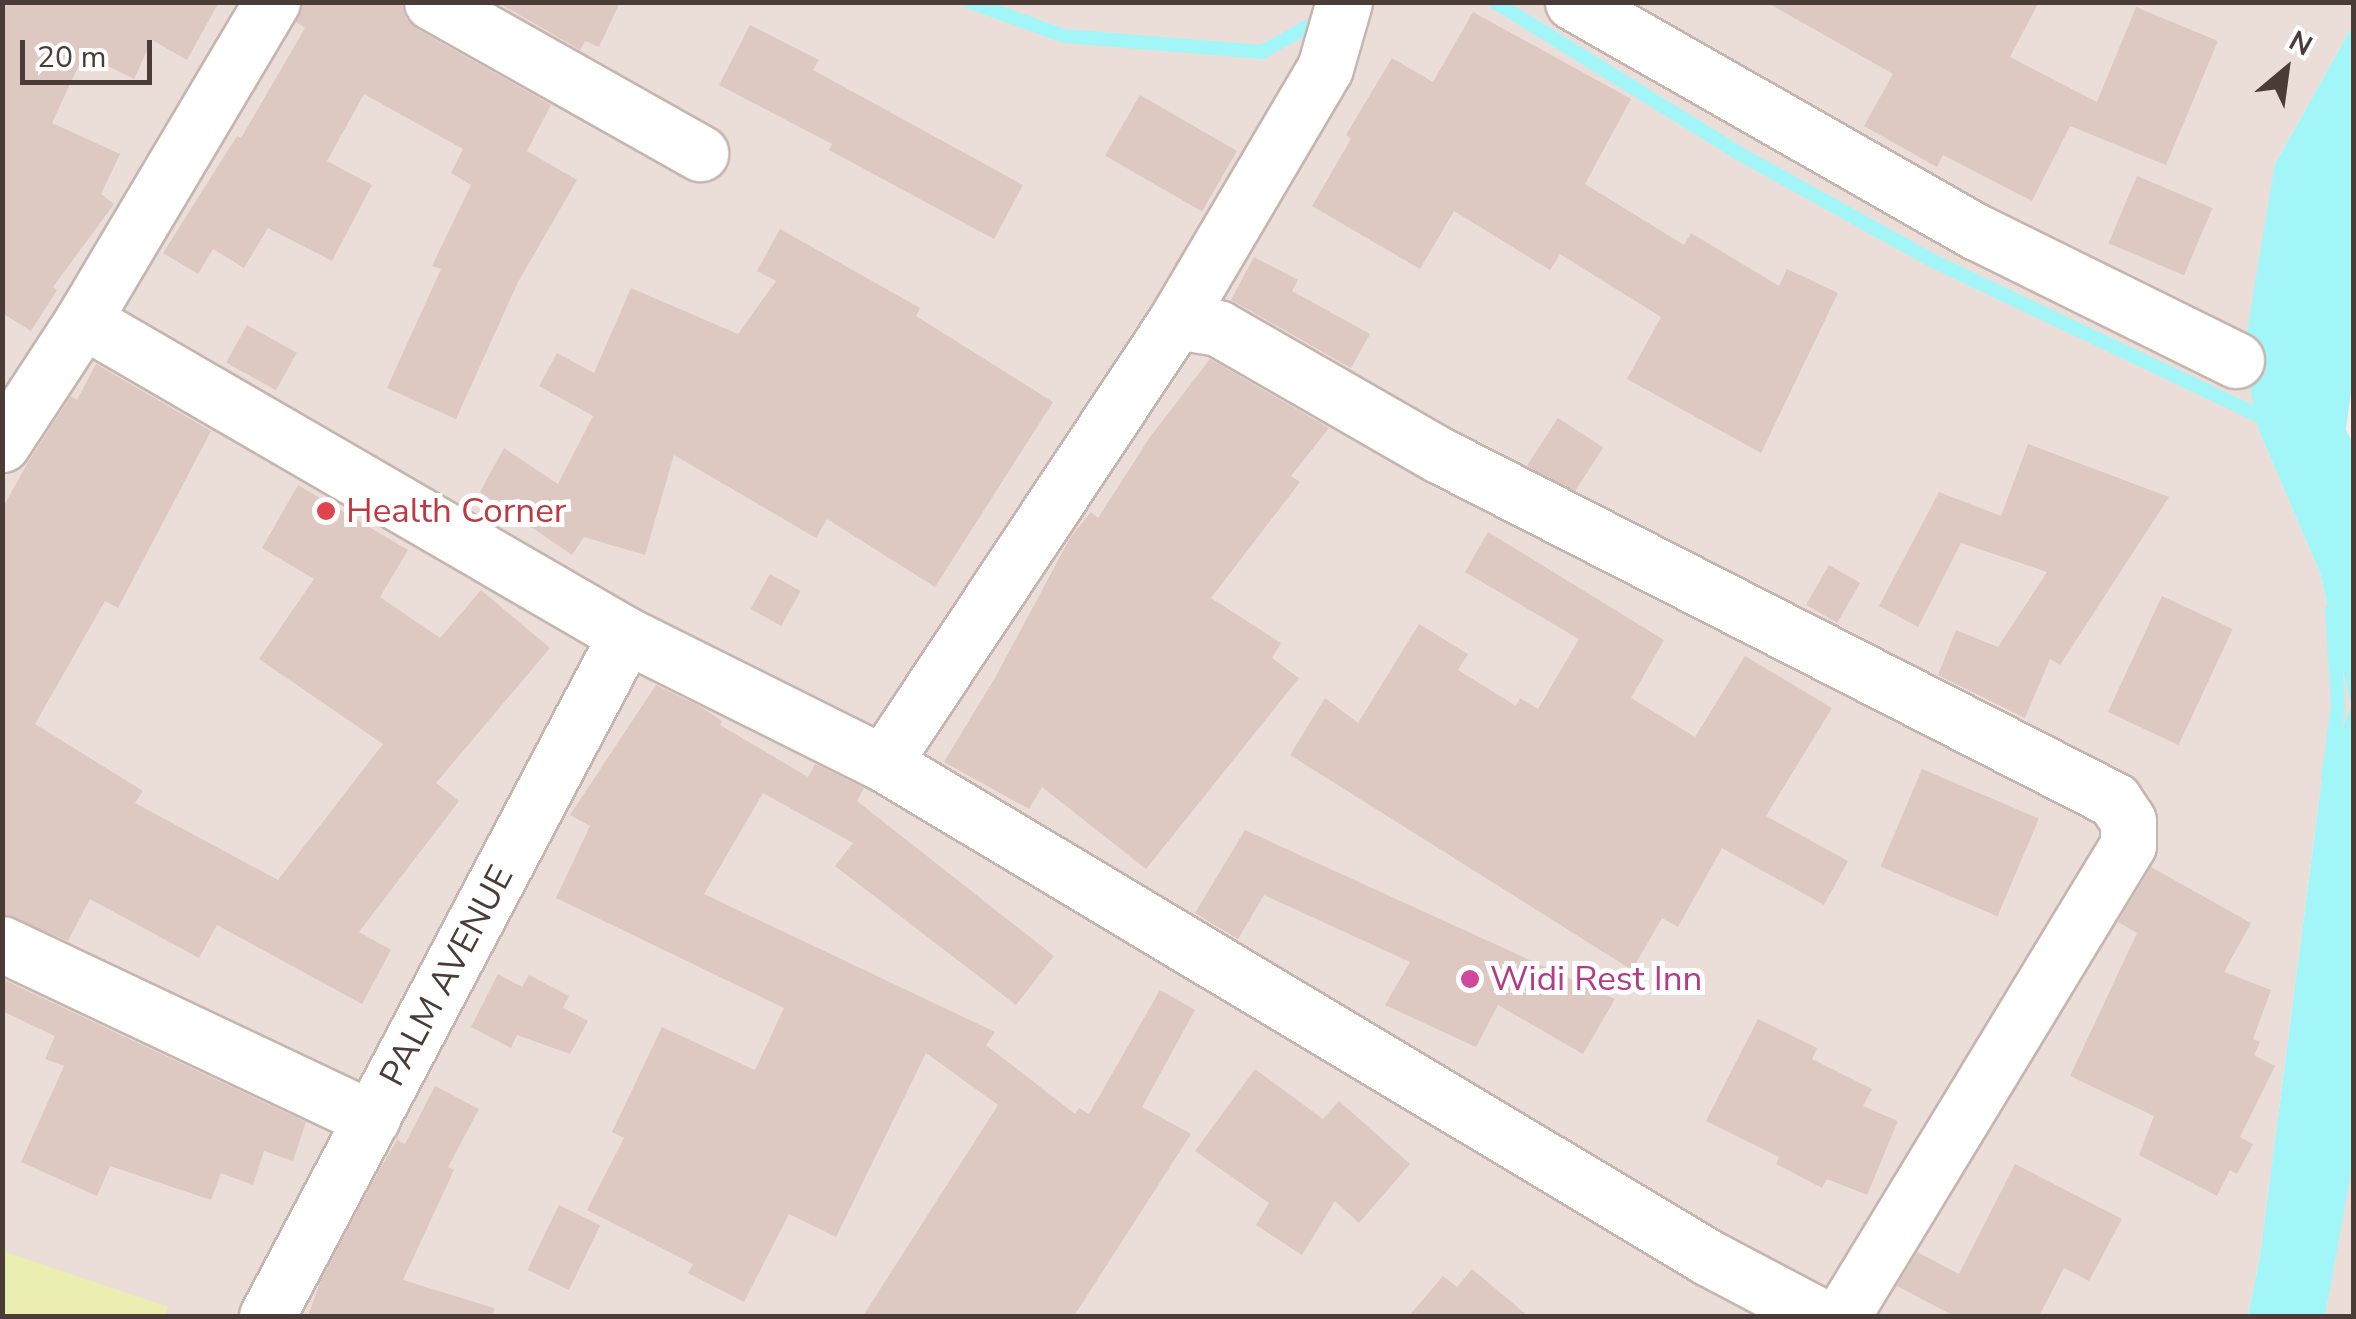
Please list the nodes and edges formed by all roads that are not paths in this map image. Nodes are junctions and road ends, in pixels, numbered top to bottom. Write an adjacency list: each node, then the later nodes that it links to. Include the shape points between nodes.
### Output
1 (272, 2): 6 (street)
2 (432, 2): 5 (street)
3 (1344, 2): 7 (street, via 1325,68)
4 (1573, 2): 8 (street, via 1977,232)
5 (700, 153)
6 (83, 320): 9 (street); 10 (street)
7 (1176, 321): 11 (street); 16 (street, via 1218,328 1441,456 2114,800 2128,821 2128,844)
8 (2236, 360)
9 (2, 444)
10 (626, 635): 11 (street); 13 (street, PALM AVENUE)
11 (883, 763): 15 (street, via 1709,1258)
12 (2, 944): 13 (street)
13 (372, 1119): 14 (street, PALM AVENUE)
14 (268, 1316)
15 (1820, 1316)
16 (1842, 1316)

